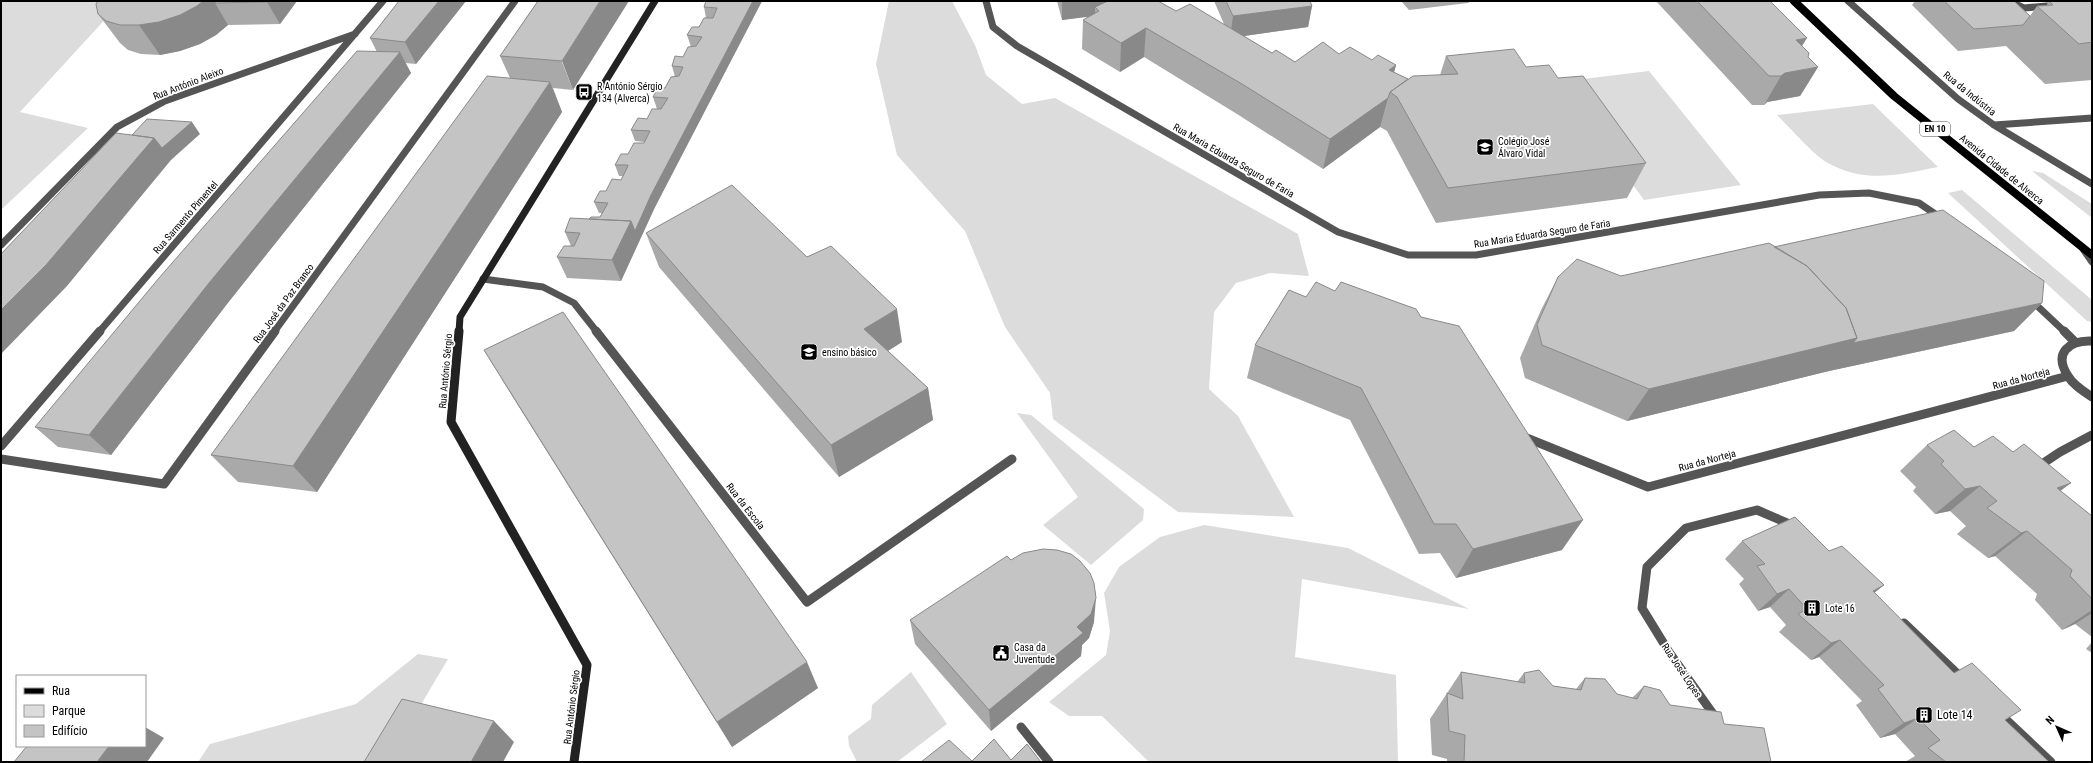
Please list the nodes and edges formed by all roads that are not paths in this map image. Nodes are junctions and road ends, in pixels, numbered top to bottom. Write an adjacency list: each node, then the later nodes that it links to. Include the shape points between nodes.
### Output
1 (383, 1): 9 (street, Rua Sarmento Pimentel)
2 (515, 1): 27 (street, Rua José da Paz Branco, via 164,484)
3 (655, 1): 18 (main road, Rua António Sérgio)
4 (986, 1): 13 (street, Rua Maria Eduarda Seguro de Faria, via 992,27 1017,46 1338,232 1408,255 1476,255 1819,195 1869,193 1919,203)
5 (1794, 1): 15 (main road, Avenida Cidade de Alverca / EN 10, via 1894,96)
6 (1848, 1): 11 (street, Rua da Indústria, via 1958,99)
7 (2009, 1): 8 (street, via 2024,8)
8 (2054, 5)
9 (356, 33): 14 (street, Rua António Aleixo, via 164,101 117,127); 26 (street, Rua Sarmento Pimentel)
10 (2092, 118): 11 (street)
11 (1994, 126): 12 (street, Rua da Indústria)
12 (2092, 184)
13 (1949, 223)
14 (1, 245)
15 (2083, 248): 16 (main road, Avenida Cidade de Alverca / EN 10); 17 (street)
16 (2092, 255)
17 (2092, 262)
18 (483, 279): 28 (street, Rua da Escola, via 544,287 574,303 807,602); 36 (main road, Rua António Sérgio, via 460,317 451,422 587,665)
19 (2024, 292): 21 (street)
20 (2092, 341): 21 (street)
21 (2075, 342): 22 (street, via 2066,347 2062,355 2062,365)
22 (2068, 376): 23 (street); 24 (street, Rua da Norteja, via 1648,487)
23 (2092, 397)
24 (1515, 433)
25 (2092, 435): 29 (street, via 2030,472)
26 (1, 446)
27 (1, 459)
28 (1012, 459)
29 (2034, 478)
30 (1800, 529): 35 (street, Rua José Lopes, via 1757,510 1686,528 1647,567 1642,608 1673,658)
31 (1894, 614): 32 (street)
32 (1970, 685)
33 (1993, 707): 38 (street)
34 (1021, 727): 37 (street)
35 (1724, 727)
36 (574, 762)
37 (1049, 762)
38 (2051, 762)

